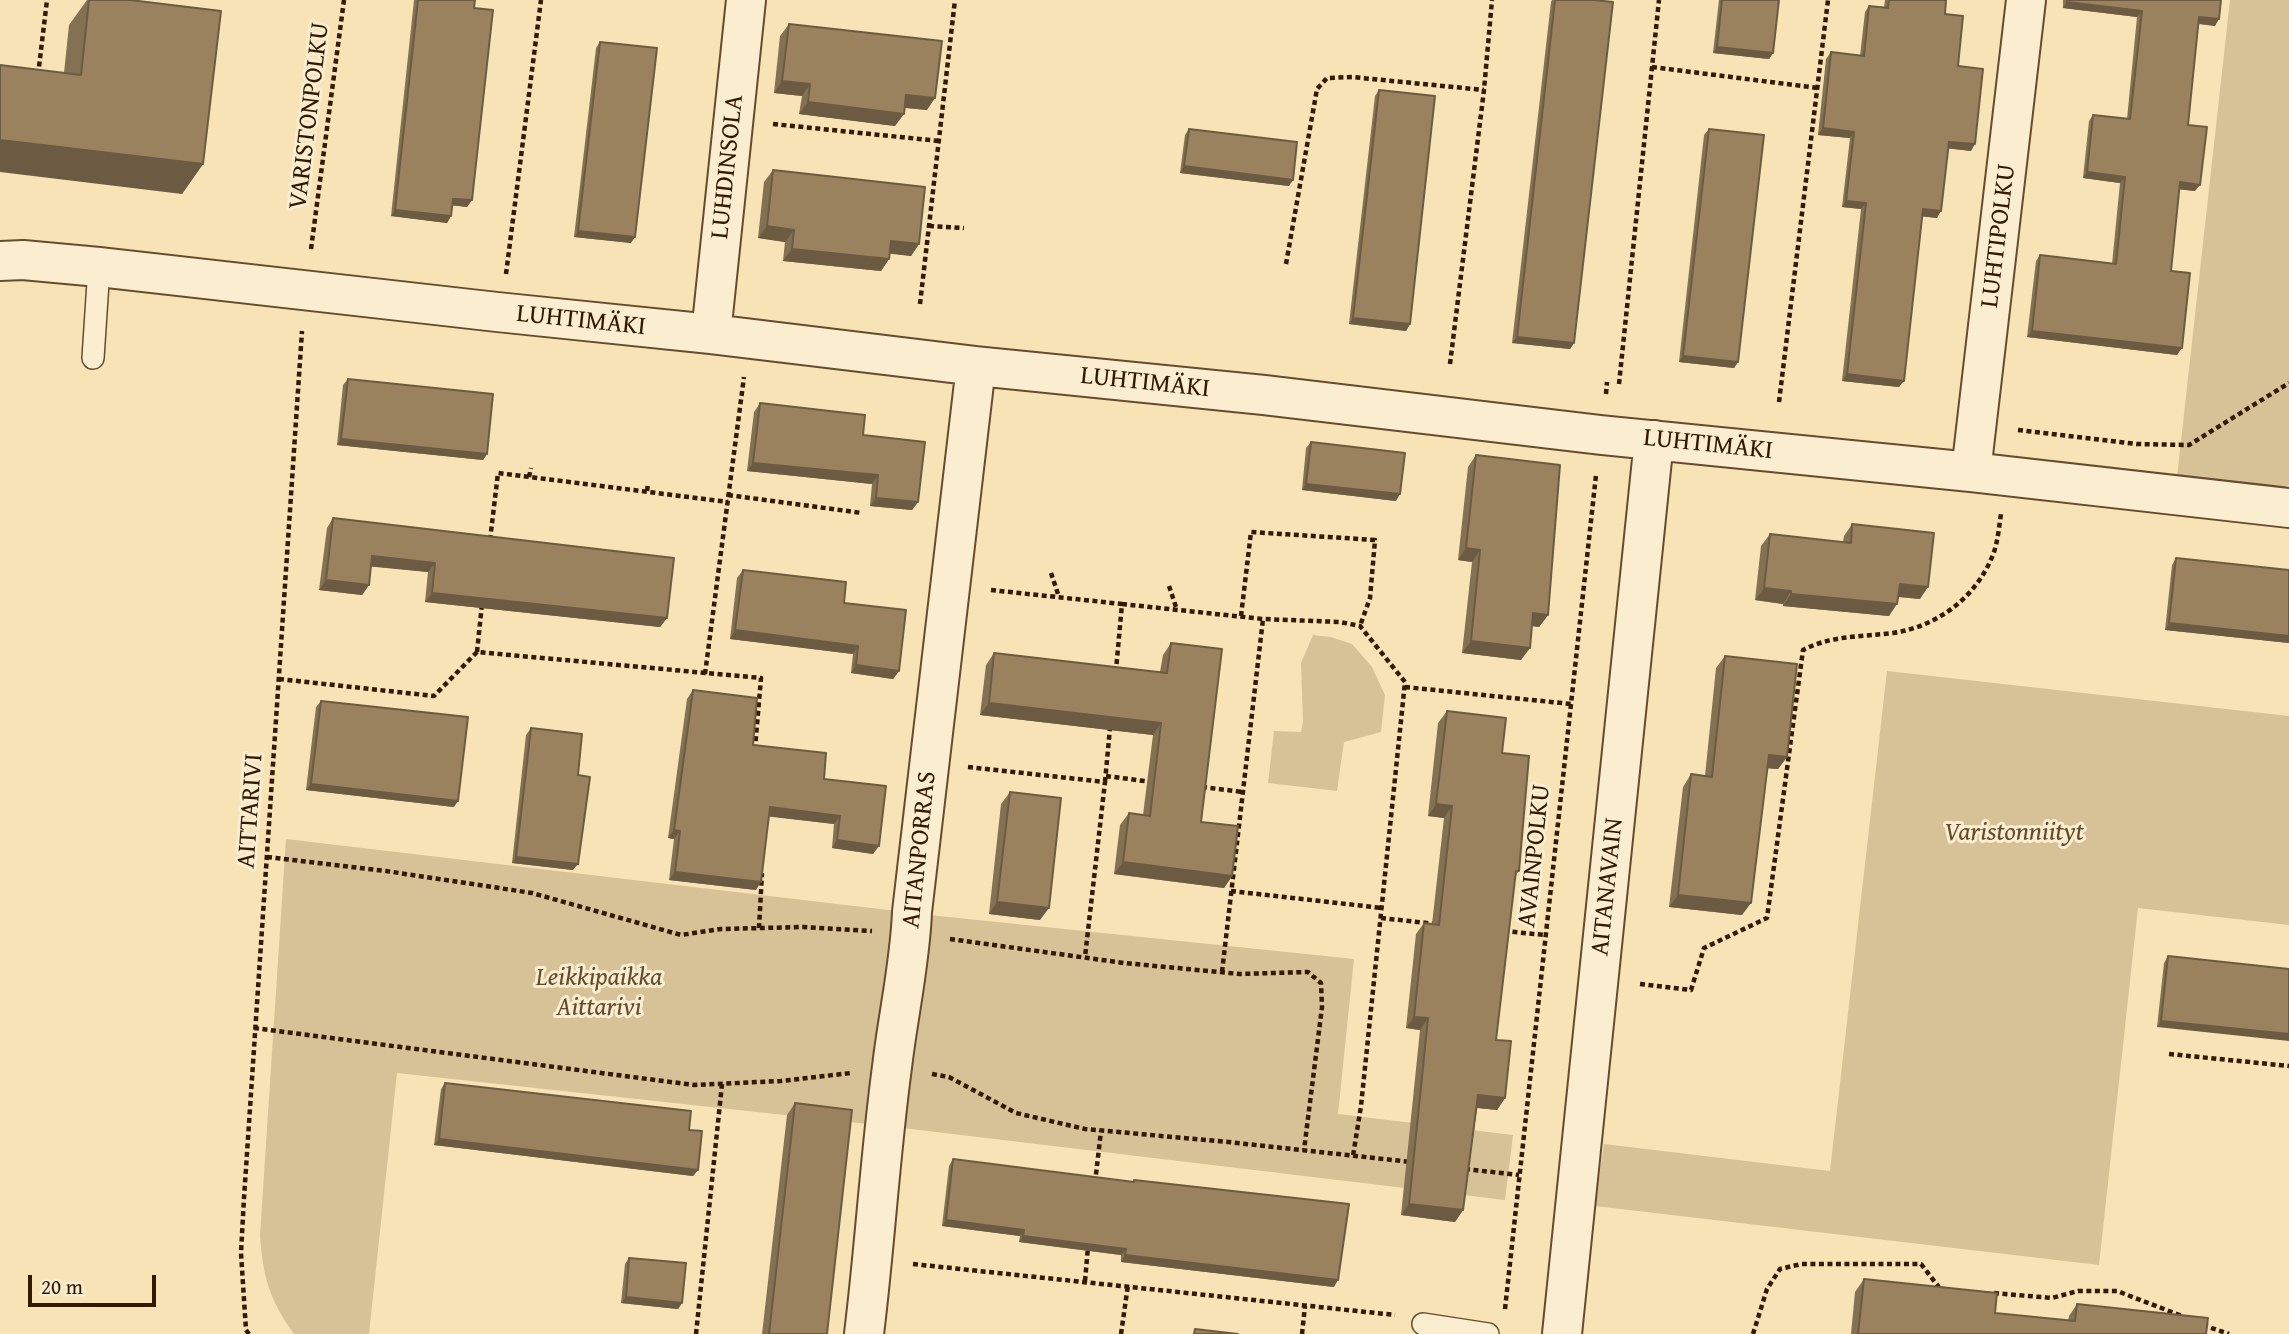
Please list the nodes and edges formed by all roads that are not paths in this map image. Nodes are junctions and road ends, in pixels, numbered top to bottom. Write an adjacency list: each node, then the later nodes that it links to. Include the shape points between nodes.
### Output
1 (746, 0): 5 (street, LUHDINSOLA)
2 (2026, 0): 9 (street, LUHTIPOLKU)
3 (0, 261): 4 (street, LUHTIMÄKI)
4 (99, 267): 5 (street, LUHTIMÄKI); 6 (lane)
5 (711, 334): 7 (street, LUHTIMÄKI)
6 (93, 358)
7 (976, 366): 8 (street, LUHTIMÄKI); 13 (street, AITANPORRAS, via 911,935 891,1068)
8 (1654, 440): 9 (street, LUHTIMÄKI); 14 (street, AITANAVAIN)
9 (1971, 472): 10 (street, LUHTIMÄKI)
10 (2289, 508)
11 (1423, 1324): 12 (lane)
12 (1496, 1328)
13 (864, 1334)
14 (1562, 1334)

